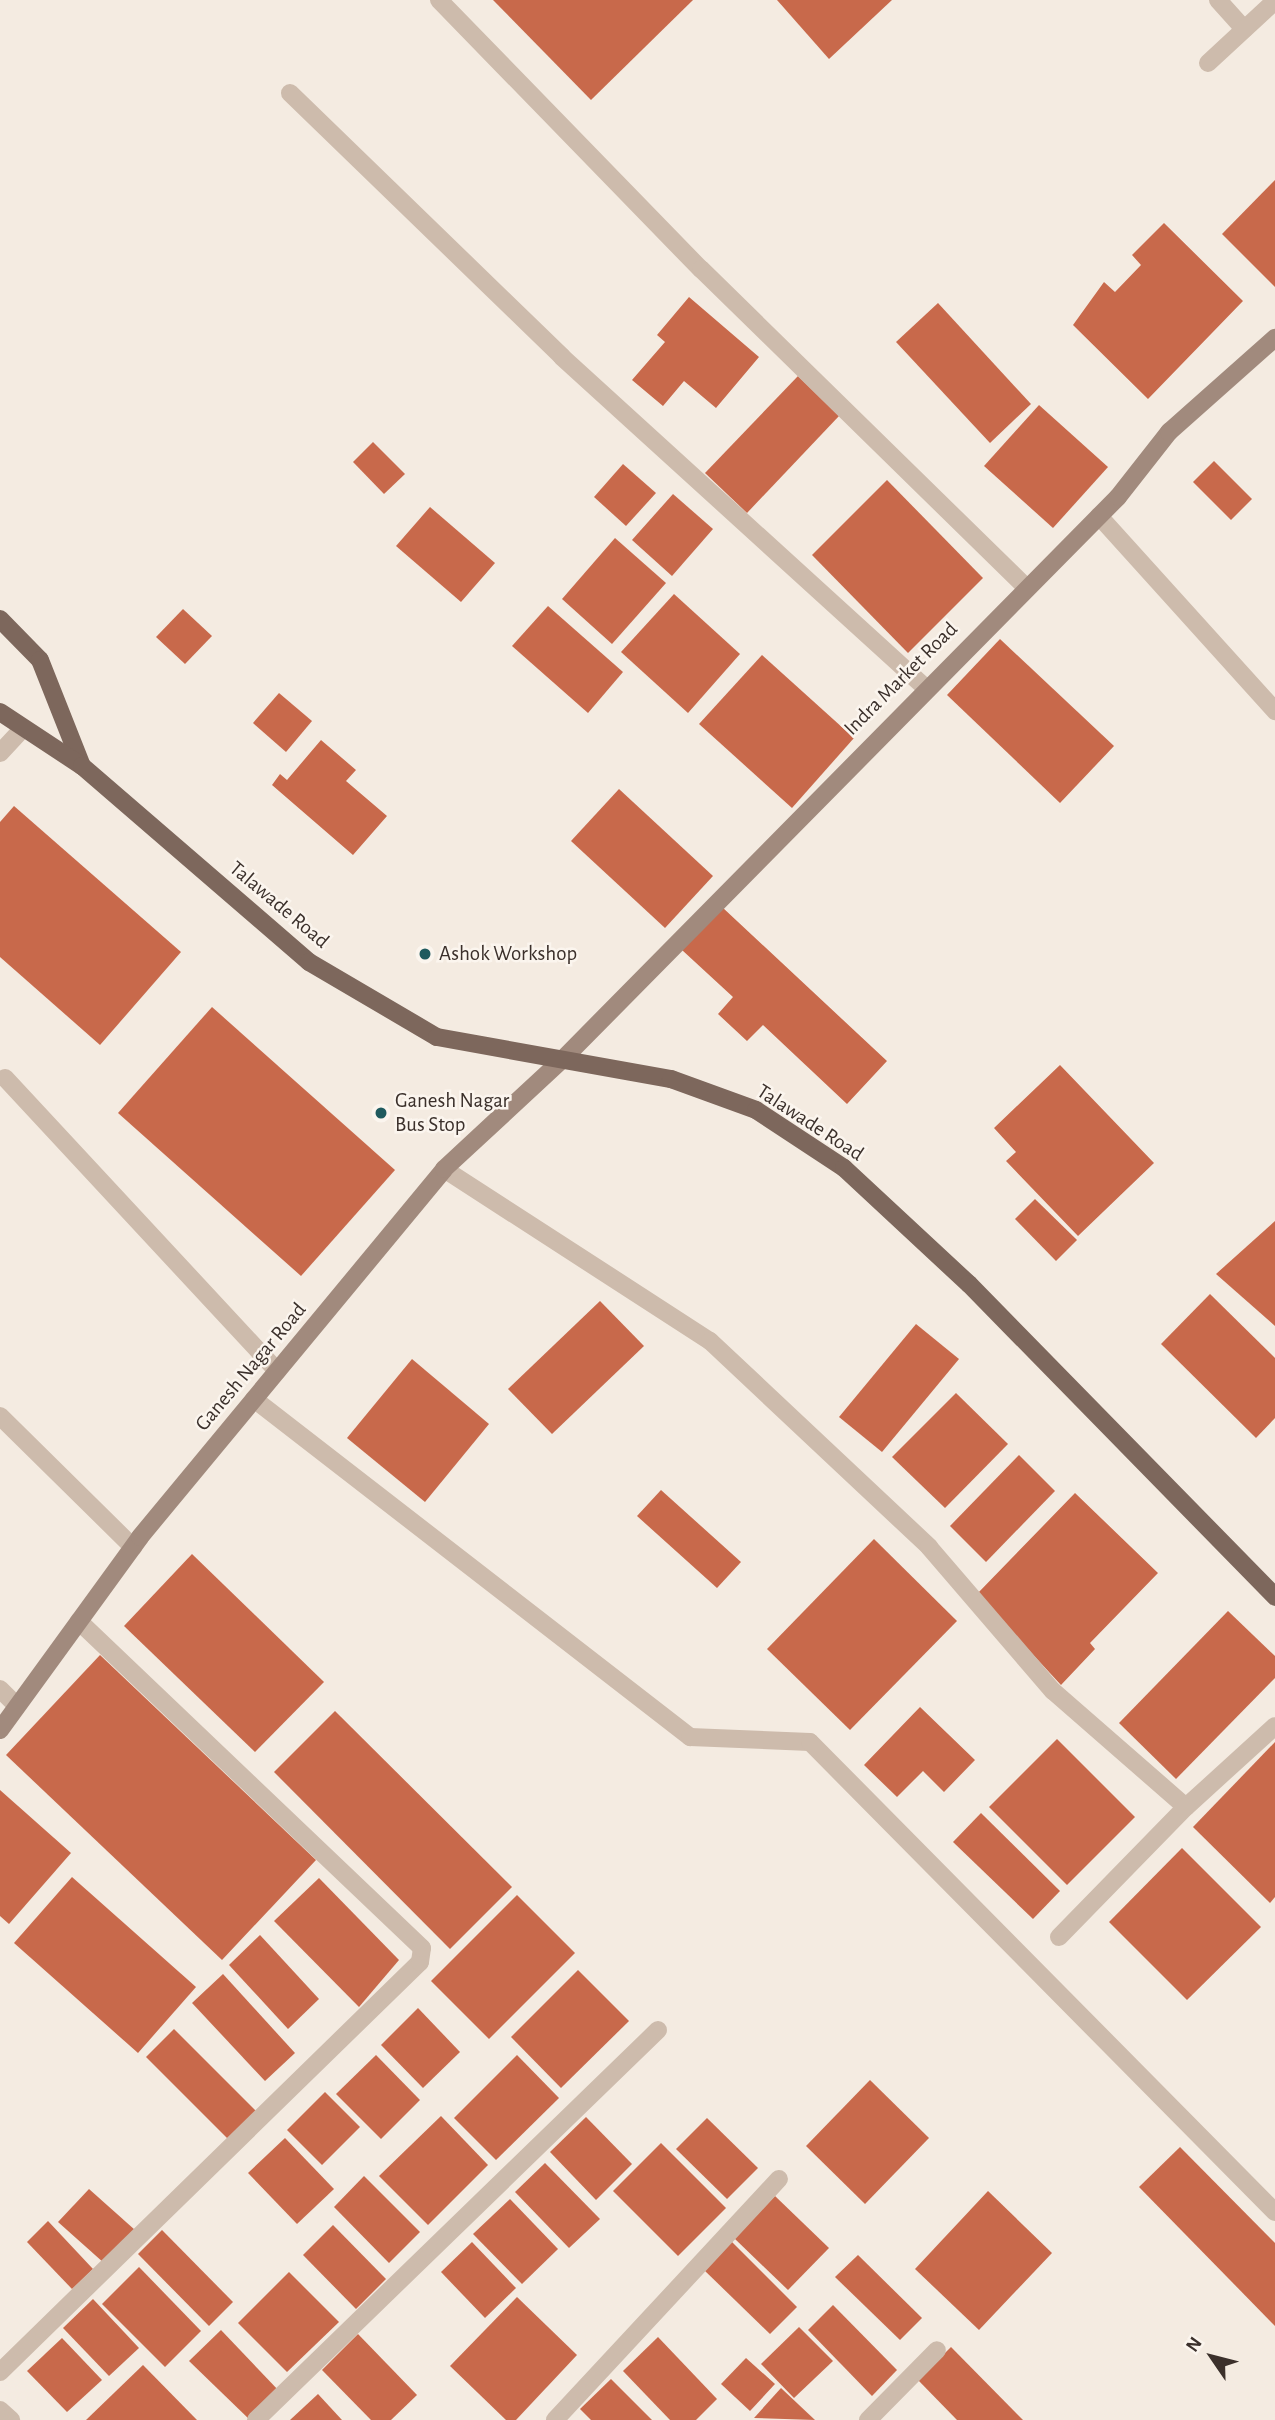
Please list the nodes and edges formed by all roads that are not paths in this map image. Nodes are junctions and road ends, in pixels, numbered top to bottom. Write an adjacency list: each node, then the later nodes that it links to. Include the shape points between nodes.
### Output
1 (439, 0): 9 (street, via 701,269)
2 (1218, 0): 4 (street)
3 (1275, 1): 4 (street)
4 (1244, 29): 5 (street)
5 (1208, 63)
6 (290, 93): 11 (street, via 562,357)
7 (1275, 338): 8 (street, Indra Market Road, via 1169,432)
8 (1100, 516): 9 (street, Indra Market Road); 12 (street)
9 (1025, 586): 11 (street, Indra Market Road)
10 (0, 619): 16 (main road, Talawade Road, via 40,660)
11 (926, 688): 17 (street, Indra Market Road)
12 (1275, 711)
13 (0, 712): 14 (main road, Talawade Road)
14 (23, 728): 15 (street); 16 (main road, Talawade Road)
15 (0, 753)
16 (82, 766): 17 (main road, Talawade Road, via 309,961 437,1037)
17 (564, 1058): 19 (street, Ganesh Nagar Road); 24 (main road, Talawade Road, via 670,1079 756,1110 844,1168 969,1284)
18 (5, 1078): 20 (street)
19 (444, 1169): 20 (street, Ganesh Nagar Road); 30 (street, via 710,1341 929,1547 1053,1691)
20 (277, 1371): 21 (street, Ganesh Nagar Road)
21 (254, 1399): 23 (street, Ganesh Nagar Road); 34 (street, via 690,1737 810,1742)
22 (0, 1416): 23 (street)
23 (133, 1547): 25 (street, Ganesh Nagar Road)
24 (1275, 1597)
25 (79, 1621): 27 (street, Ganesh Nagar Road); 36 (street, via 422,1948 420,1962)
26 (0, 1689): 27 (street)
27 (17, 1706): 29 (street, Ganesh Nagar Road)
28 (1275, 1726): 30 (street)
29 (0, 1730)
30 (1186, 1807): 31 (street)
31 (1059, 1937)
32 (658, 2030): 39 (street)
33 (779, 2179): 40 (street)
34 (1275, 2212)
35 (937, 2350): 41 (street)
36 (0, 2372)
37 (0, 2410): 38 (street)
38 (11, 2420)
39 (256, 2420)
40 (555, 2420)
41 (868, 2420)

